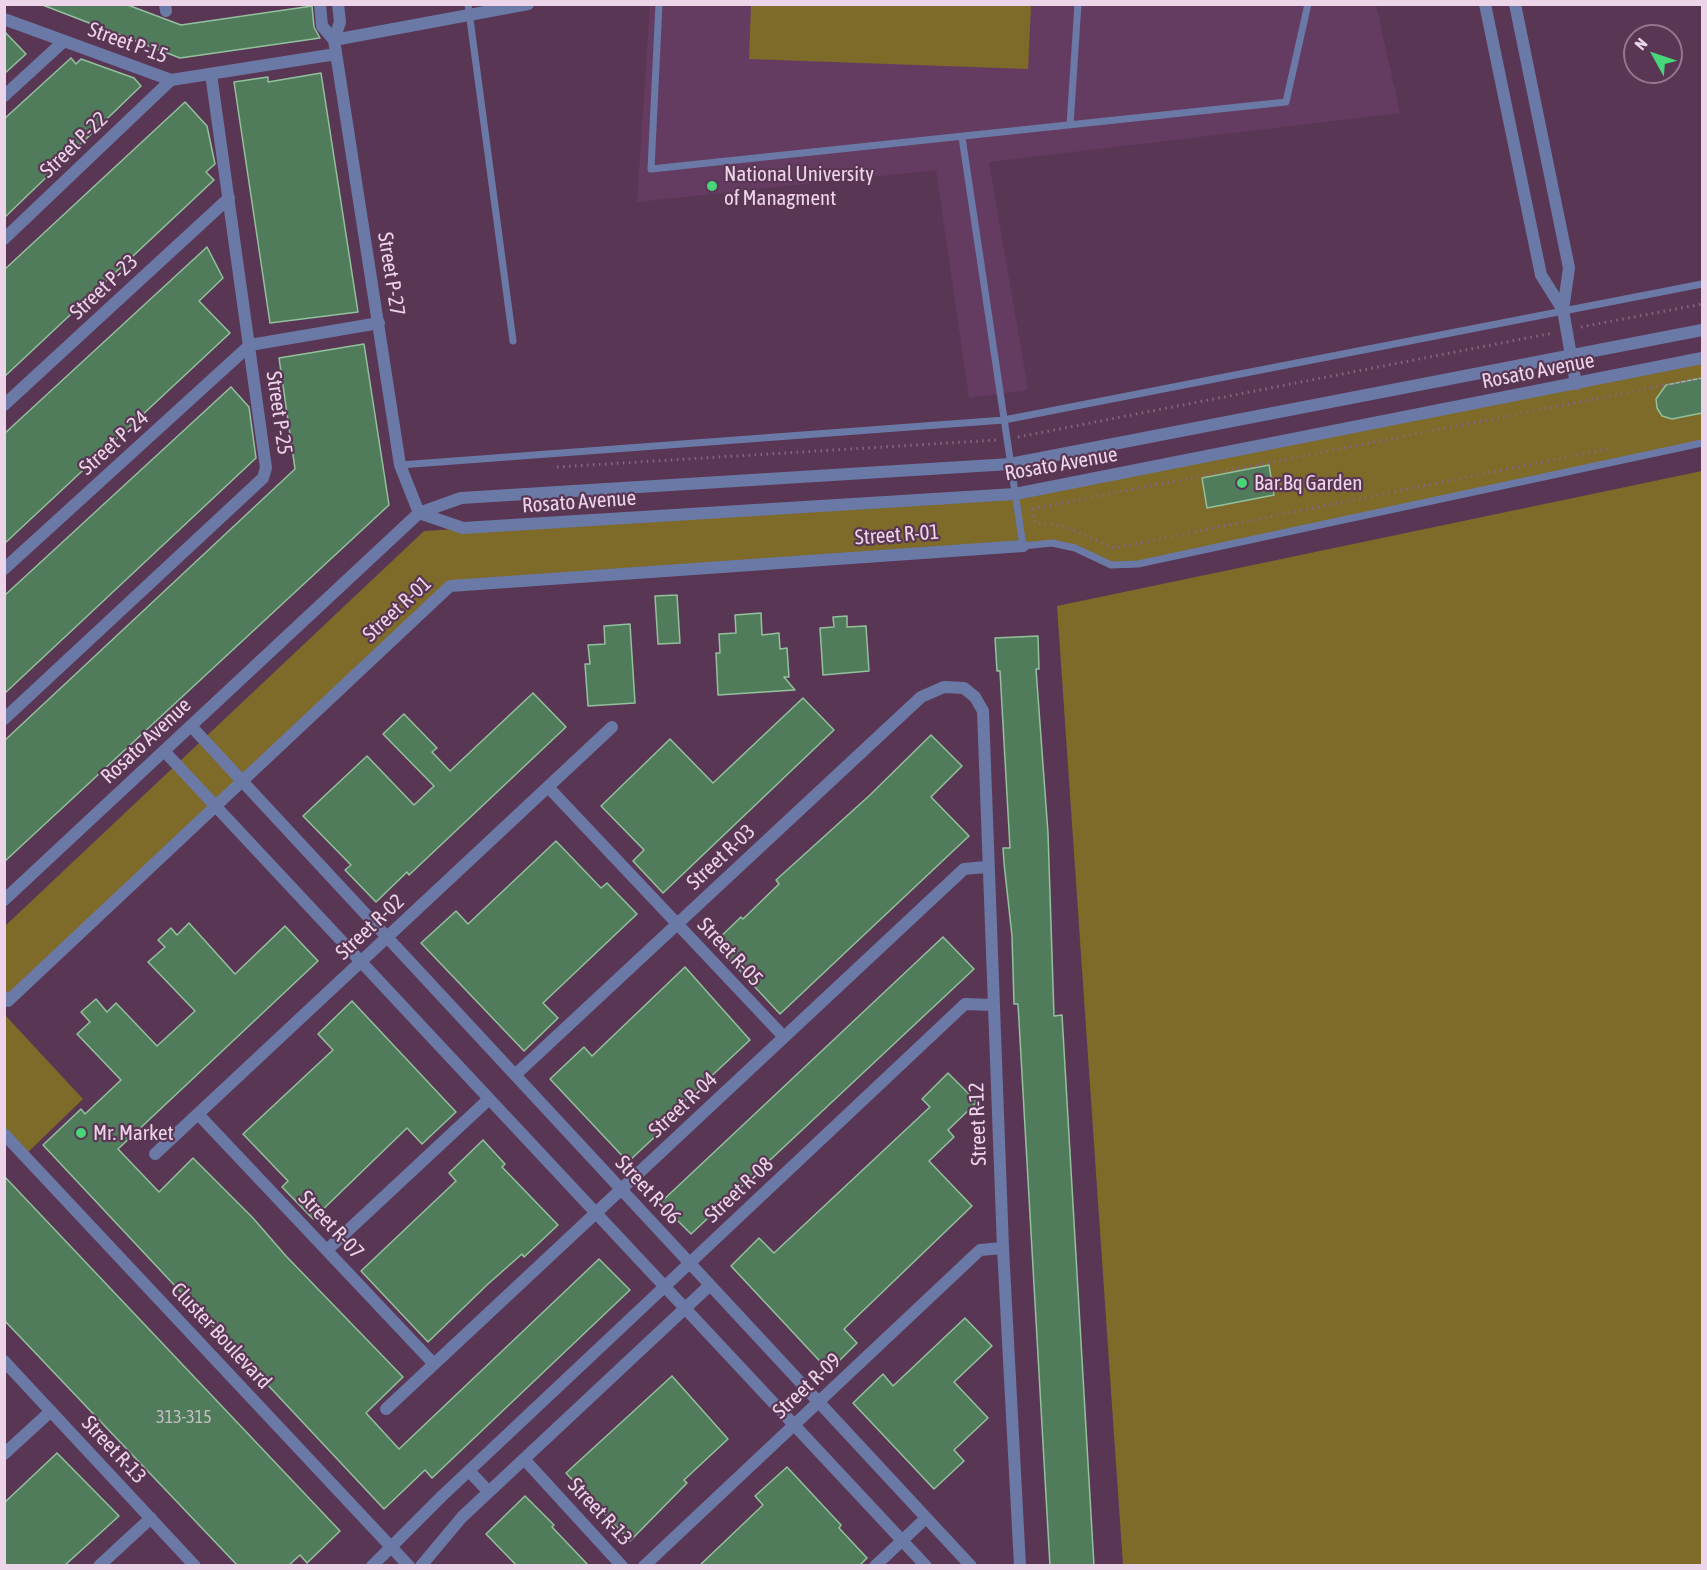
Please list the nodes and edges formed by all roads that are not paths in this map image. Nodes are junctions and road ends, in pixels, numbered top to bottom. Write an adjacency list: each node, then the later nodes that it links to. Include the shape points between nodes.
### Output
1 (528, 4): 9 (street)
2 (659, 4): 18 (lane, via 651,169)
3 (1077, 4): 17 (lane)
4 (1308, 4): 17 (lane, via 1286,102)
5 (1485, 4): 22 (street, via 1541,275)
6 (1515, 4): 22 (street, via 1569,268)
7 (338, 5): 12 (street, Street P-27, via 340,22)
8 (320, 7): 12 (street, Street P-27, via 322,26)
9 (469, 9): 12 (street); 25 (lane)
10 (4, 19): 11 (street, Street P-15)
11 (64, 40): 15 (street, Street P-15); 16 (street)
12 (334, 40): 13 (street, Street P-27)
13 (336, 54): 14 (street); 23 (street, Street P-27)
14 (211, 74): 15 (street); 19 (street, Street P-25)
15 (171, 80): 20 (street, Street P-22)
16 (4, 96)
17 (1070, 126): 18 (lane)
18 (962, 137): 31 (lane)
19 (229, 198): 26 (street, Street P-25); 30 (street, Street P-23)
20 (4, 239)
21 (1702, 284): 22 (lane)
22 (1563, 310): 27 (street); 31 (lane)
23 (379, 324): 26 (street); 34 (street, Street P-27)
24 (1702, 330): 27 (street, Rosato Avenue)
25 (513, 341)
26 (250, 345): 38 (street, Street P-24); 40 (street, Street P-25, via 266,458 263,478)
27 (1571, 355): 29 (street); 33 (street, Rosato Avenue)
28 (1702, 358): 29 (street, Rosato Avenue)
29 (1576, 384): 35 (street, Rosato Avenue)
30 (4, 405)
31 (1004, 420): 33 (lane); 34 (lane)
32 (1702, 443): 37 (lane, via 1138,564 1111,565 1075,548 1052,543)
33 (1010, 464): 35 (lane); 36 (street, Rosato Avenue, via 461,498)
34 (400, 465): 36 (street, Street P-27)
35 (1015, 494): 36 (street, Rosato Avenue, via 463,528); 37 (lane)
36 (419, 513): 41 (street, Rosato Avenue)
37 (1023, 546): 44 (street, Street R-01, via 450,586)
38 (4, 569)
39 (964, 688): 47 (street, Street R-12, via 975,697 982,711); 49 (street, Street R-03, via 944,687 921,697)
40 (4, 719)
41 (191, 726): 43 (street, Rosato Avenue); 44 (street, Street R-06)
42 (612, 728): 45 (street, Street R-02)
43 (164, 751): 46 (street); 48 (street, Rosato Avenue)
44 (241, 781): 46 (street, Street R-01); 50 (street, Street R-06)
45 (549, 788): 49 (street, Street R-05); 50 (street, Street R-02)
46 (215, 805): 51 (street); 52 (street, Street R-01, via 8,1001)
47 (986, 867): 53 (street, Street R-12); 54 (street, Street R-04, via 964,869)
48 (4, 900)
49 (677, 924): 54 (street, Street R-05); 55 (street, Street R-03)
50 (387, 938): 51 (street, Street R-02); 55 (street, Street R-06)
51 (361, 962): 56 (street); 57 (street, Street R-02)
52 (4, 997)
53 (992, 1005): 62 (street, Street R-12); 64 (street, Street R-08, via 965,1004)
54 (784, 1038): 60 (street, Street R-04)
55 (515, 1075): 60 (street, Street R-06)
56 (489, 1098): 61 (street); 63 (street)
57 (198, 1114): 59 (street, Street R-02); 63 (street, Street R-07)
58 (4, 1134): 81 (street, Cluster Boulevard)
59 (155, 1154)
60 (621, 1189): 61 (street, Street R-04); 64 (street, Street R-06)
61 (596, 1213): 66 (street); 69 (street, Street R-04)
62 (1003, 1248): 70 (street, Street R-09, via 980,1250); 92 (street, Street R-12)
63 (327, 1250): 69 (street, Street R-07)
64 (690, 1263): 65 (street, Street R-06); 66 (street, Street R-08)
65 (710, 1285): 67 (street); 70 (street, Street R-06)
66 (664, 1287): 67 (street); 76 (street, Street R-08)
67 (686, 1309): 73 (street); 75 (street)
68 (4, 1361): 72 (street, Street R-13)
69 (434, 1364): 71 (street, Street R-04)
70 (818, 1402): 73 (street, Street R-09); 79 (street, Street R-06)
71 (386, 1409)
72 (51, 1410): 74 (street); 78 (street, Street R-13)
73 (794, 1425): 80 (street); 88 (street, Street R-09)
74 (4, 1454)
75 (524, 1459): 77 (street); 87 (street, Street R-13)
76 (469, 1471): 77 (street); 81 (street, Street R-08)
77 (489, 1492): 86 (street)
78 (151, 1518): 82 (street); 83 (street, Street R-13)
79 (926, 1518): 80 (street); 91 (street, Street R-06)
80 (902, 1540): 89 (street); 90 (street)
81 (392, 1547): 84 (street, Street R-08); 85 (street, Cluster Boulevard)
82 (99, 1566)
83 (195, 1566)
84 (372, 1566)
85 (409, 1566)
86 (421, 1566)
87 (622, 1566)
88 (644, 1566)
89 (875, 1566)
90 (926, 1566)
91 (971, 1566)
92 (1020, 1566)

